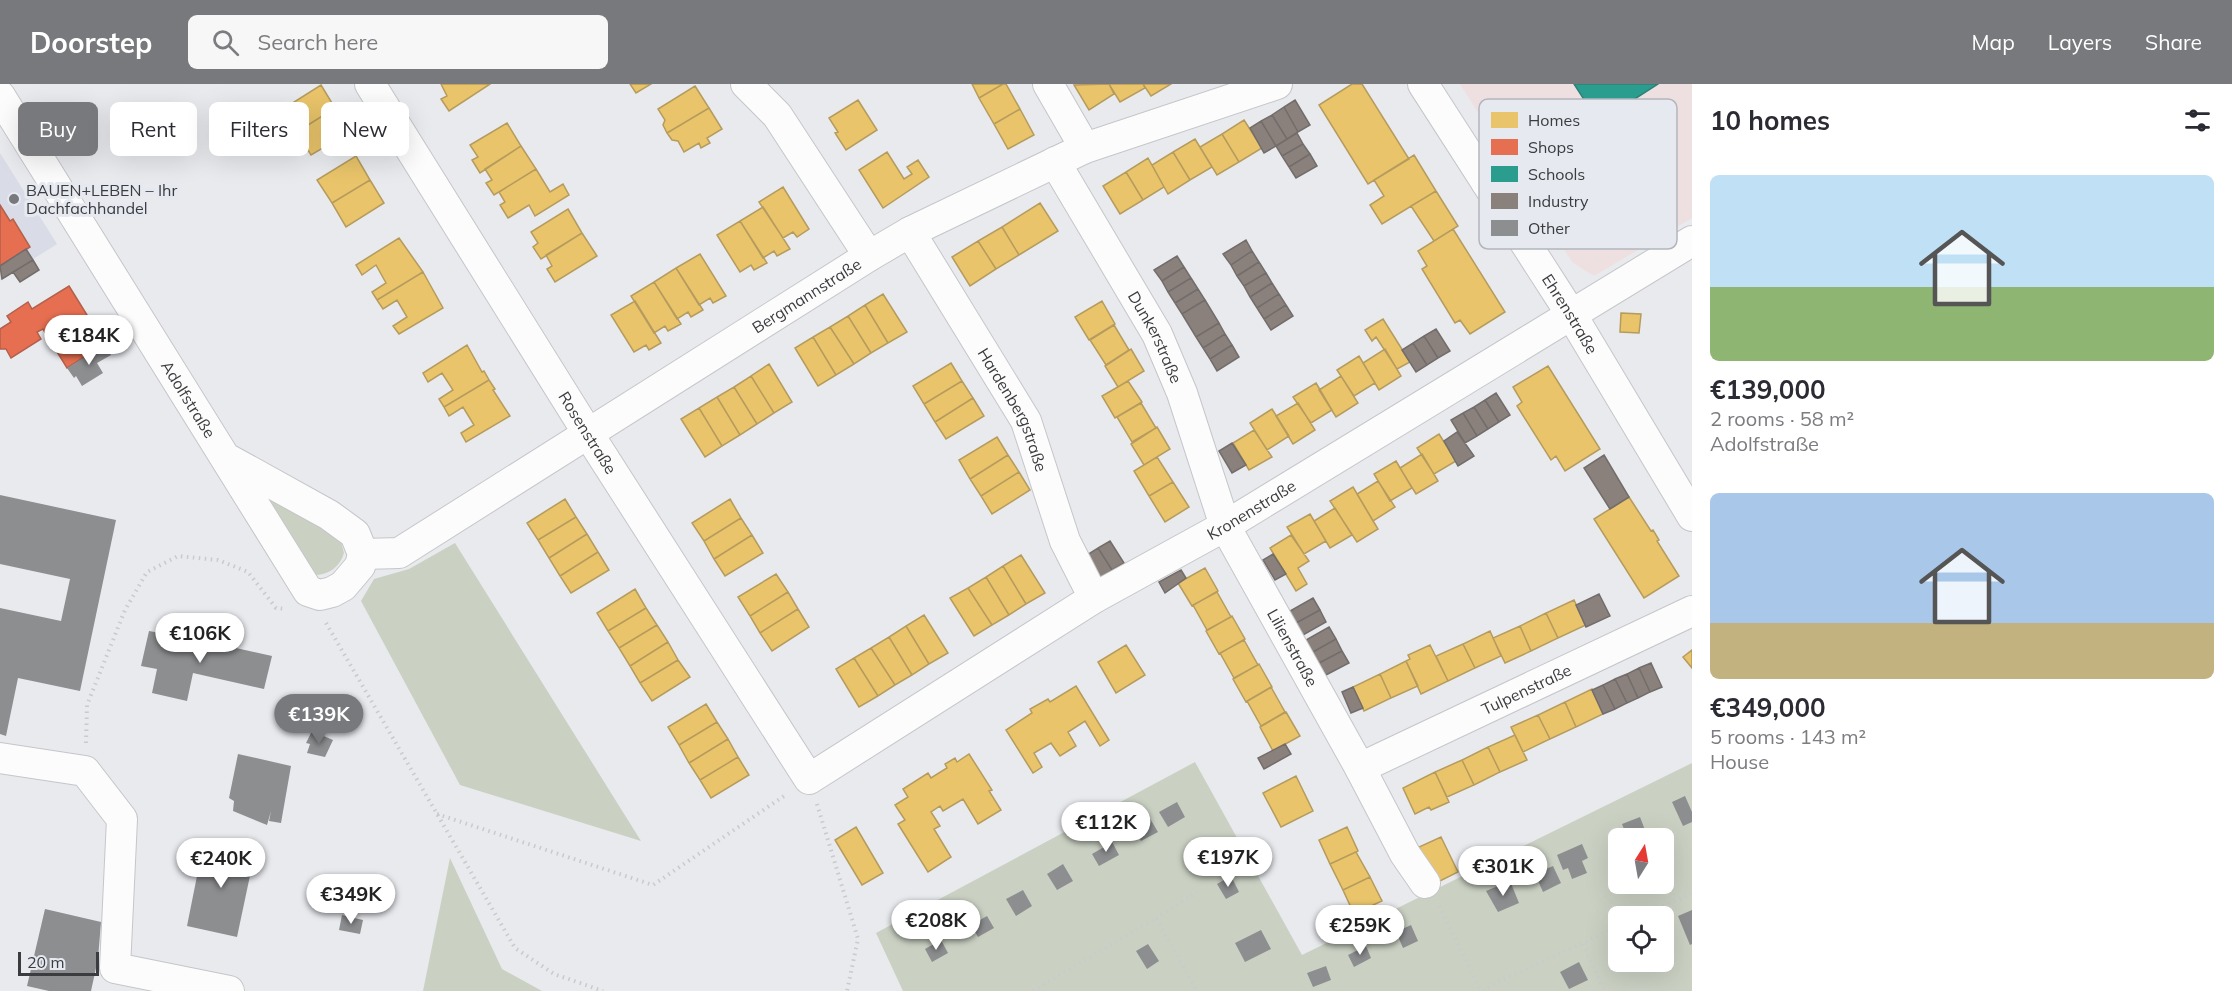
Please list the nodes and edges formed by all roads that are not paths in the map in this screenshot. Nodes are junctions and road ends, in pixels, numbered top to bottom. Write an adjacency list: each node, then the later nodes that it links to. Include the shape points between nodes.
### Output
1 (370, 84): 15 (street, Rosenstraße)
2 (746, 84): 13 (street, via 777,115)
3 (1048, 84): 7 (street)
4 (1277, 84): 7 (street, Bergmannstraße)
5 (1423, 84): 9 (street, Ehrenstraße)
6 (0, 96): 16 (street, Adolfstraße)
7 (1085, 148): 8 (street, Bergmannstraße)
8 (1055, 162): 10 (street, Bergmannstraße); 18 (street, Dunkerstraße, via 1157,334 1182,393)
9 (1479, 171)
10 (909, 232): 13 (street, Bergmannstraße); 20 (street, Hardenbergstraße, via 1026,421 1065,540)
11 (1692, 241): 14 (street, Kronenstraße)
12 (1529, 249): 14 (street, Ehrenstraße)
13 (868, 256): 15 (street, Bergmannstraße)
14 (1571, 314): 17 (street, Ehrenstraße); 18 (street, Kronenstraße)
15 (588, 435): 19 (street, Bergmannstraße, via 399,553); 24 (street, Rosenstraße)
16 (226, 458): 19 (street, Adolfstraße, via 329,514 355,534); 19 (street, Adolfstraße, via 308,591 319,602 343,586 360,566)
17 (1692, 516)
18 (1225, 526): 20 (street, Kronenstraße); 23 (street, Lilienstraße)
19 (363, 554)
20 (1094, 598): 24 (street, Kronenstraße)
21 (1692, 611): 23 (street, Tulpenstraße)
22 (0, 758): 26 (street, via 85,771 122,819 115,968)
23 (1360, 768): 25 (street, Lilienstraße, via 1405,854)
24 (809, 779)
25 (1425, 883)
26 (229, 991)

